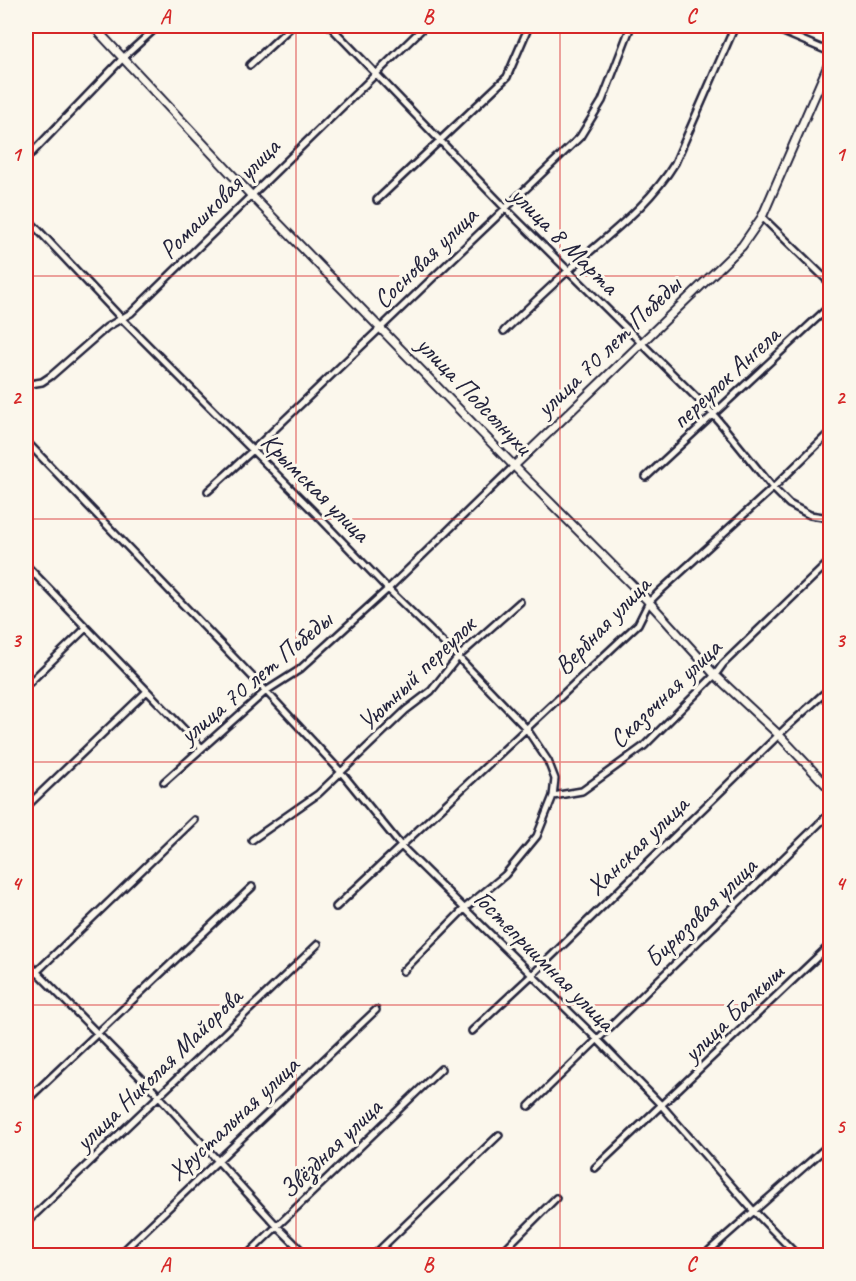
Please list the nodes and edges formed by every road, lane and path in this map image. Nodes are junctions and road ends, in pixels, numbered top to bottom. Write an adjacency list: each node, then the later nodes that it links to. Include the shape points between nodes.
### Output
1 (29, 26): 11 (street)
2 (93, 26): 13 (street, улица Подсолнухи)
3 (158, 26): 13 (street)
4 (292, 26): 15 (street)
5 (330, 26): 16 (street, улица 8 Марта)
6 (425, 26): 16 (street, Ромашковая улица)
7 (529, 26): 17 (street, via 507,77)
8 (631, 26): 21 (street, Сосновая улица, via 592,121 580,138)
9 (735, 26): 24 (street, via 664,181 650,199)
10 (769, 26): 12 (street)
11 (26, 29)
12 (831, 52)
13 (124, 57): 18 (street); 19 (street, улица Подсолнухи)
14 (831, 61): 23 (street, улица 70 лет Победы)
15 (250, 65)
16 (375, 73): 17 (street, улица 8 Марта); 19 (street, Ромашковая улица)
17 (440, 140): 20 (street); 21 (street, улица 8 Марта)
18 (26, 159)
19 (251, 195): 29 (street, Ромашковая улица, via 131,313); 30 (street, улица Подсолнухи)
20 (376, 200)
21 (505, 208): 24 (street, улица 8 Марта); 30 (street, Сосновая улица)
22 (26, 217): 29 (street, Крымская улица)
23 (762, 217): 26 (street); 32 (street, улица 70 лет Победы, via 742,246)
24 (569, 269): 31 (street); 32 (street, улица 8 Марта)
25 (831, 272): 26 (street)
26 (822, 273): 27 (street)
27 (831, 283)
28 (831, 306): 34 (street, переулок Ангела)
29 (121, 318): 33 (street, Ромашковая улица, via 51,376); 37 (street, Крымская улица)
30 (381, 327): 37 (street, Сосновая улица); 38 (street, улица Подсолнухи)
31 (504, 331)
32 (641, 344): 34 (street, улица 8 Марта); 38 (street, улица 70 лет Победы)
33 (30, 384)
34 (713, 414): 39 (street, переулок Ангела); 40 (street, улица 8 Марта)
35 (831, 432): 40 (street, Вербная улица)
36 (26, 441): 54 (street, Гостеприимная улица)
37 (252, 451): 41 (street, Сосновая улица); 45 (street, Крымская улица)
38 (514, 466): 45 (street, улица 70 лет Победы); 47 (street, улица Подсолнухи)
39 (646, 477)
40 (773, 488): 42 (street, улица 8 Марта, via 800,511); 47 (street, Вербная улица)
41 (208, 491)
42 (831, 518)
43 (831, 561): 50 (street, Сказочная улица)
44 (26, 565): 48 (street)
45 (388, 589): 49 (street, Крымская улица); 54 (street, улица 70 лет Победы, via 299,670)
46 (520, 602): 49 (street, Уютный переулок)
47 (649, 602): 50 (street, улица Подсолнухи); 55 (street, Вербная улица, via 638,624)
48 (86, 628): 51 (street); 53 (street)
49 (458, 657): 55 (street, Крымская улица); 58 (street, Уютный переулок, via 431,691)
50 (715, 675): 56 (street, улица Подсолнухи); 61 (street, Сказочная улица, via 644,746 582,791)
51 (26, 686)
52 (831, 688): 56 (street, Ханская улица)
53 (147, 691): 57 (street); 62 (street)
54 (266, 691): 57 (street, улица 70 лет Победы); 58 (street, Гостеприимная улица)
55 (526, 728): 61 (street, Крымская улица, via 548,761 555,779); 66 (street, Вербная улица)
56 (779, 735): 60 (street, улица Подсолнухи); 75 (street, Ханская улица)
57 (202, 748): 59 (street, улица 70 лет Победы)
58 (341, 772): 65 (street, Уютный переулок, via 318,794); 66 (street, Гостеприимная улица)
59 (164, 782)
60 (831, 789)
61 (553, 796): 69 (street, via 537,836 505,875)
62 (26, 807)
63 (831, 813): 80 (street, Бирюзовая улица)
64 (194, 820): 74 (street)
65 (252, 840)
66 (402, 847): 68 (street, Вербная улица); 69 (street, Гостеприимная улица)
67 (252, 887): 79 (street)
68 (336, 906)
69 (465, 908): 73 (street); 75 (street, Гостеприимная улица)
70 (318, 944): 82 (street, улица Николая Майорова)
71 (831, 945): 85 (street, улица Балкыш)
72 (26, 961): 74 (street)
73 (404, 971)
74 (36, 972): 76 (street); 79 (street)
75 (533, 974): 78 (street, Ханская улица); 80 (street, Гостеприимная улица)
76 (26, 982)
77 (376, 1010): 88 (street, Хрустальная улица)
78 (472, 1031)
79 (96, 1033): 82 (street); 83 (street)
80 (598, 1040): 84 (street, Бирюзовая улица); 85 (street, Гостеприимная улица)
81 (441, 1070): 93 (street, Звёздная улица)
82 (159, 1096): 88 (street); 92 (street, улица Николая Майорова)
83 (26, 1101)
84 (529, 1106)
85 (662, 1106): 89 (street, улица Балкыш); 91 (street, Гостеприимная улица)
86 (499, 1136): 97 (street)
87 (831, 1144): 91 (street)
88 (216, 1161): 93 (street); 94 (street, Хрустальная улица)
89 (595, 1168)
90 (556, 1198): 98 (street)
91 (754, 1210): 99 (street); 100 (street, Гостеприимная улица)
92 (26, 1223)
93 (277, 1226): 95 (street, Звёздная улица); 96 (street)
94 (118, 1256)
95 (246, 1256)
96 (307, 1256)
97 (373, 1256)
98 (498, 1256)
99 (703, 1256)
100 (798, 1256)

